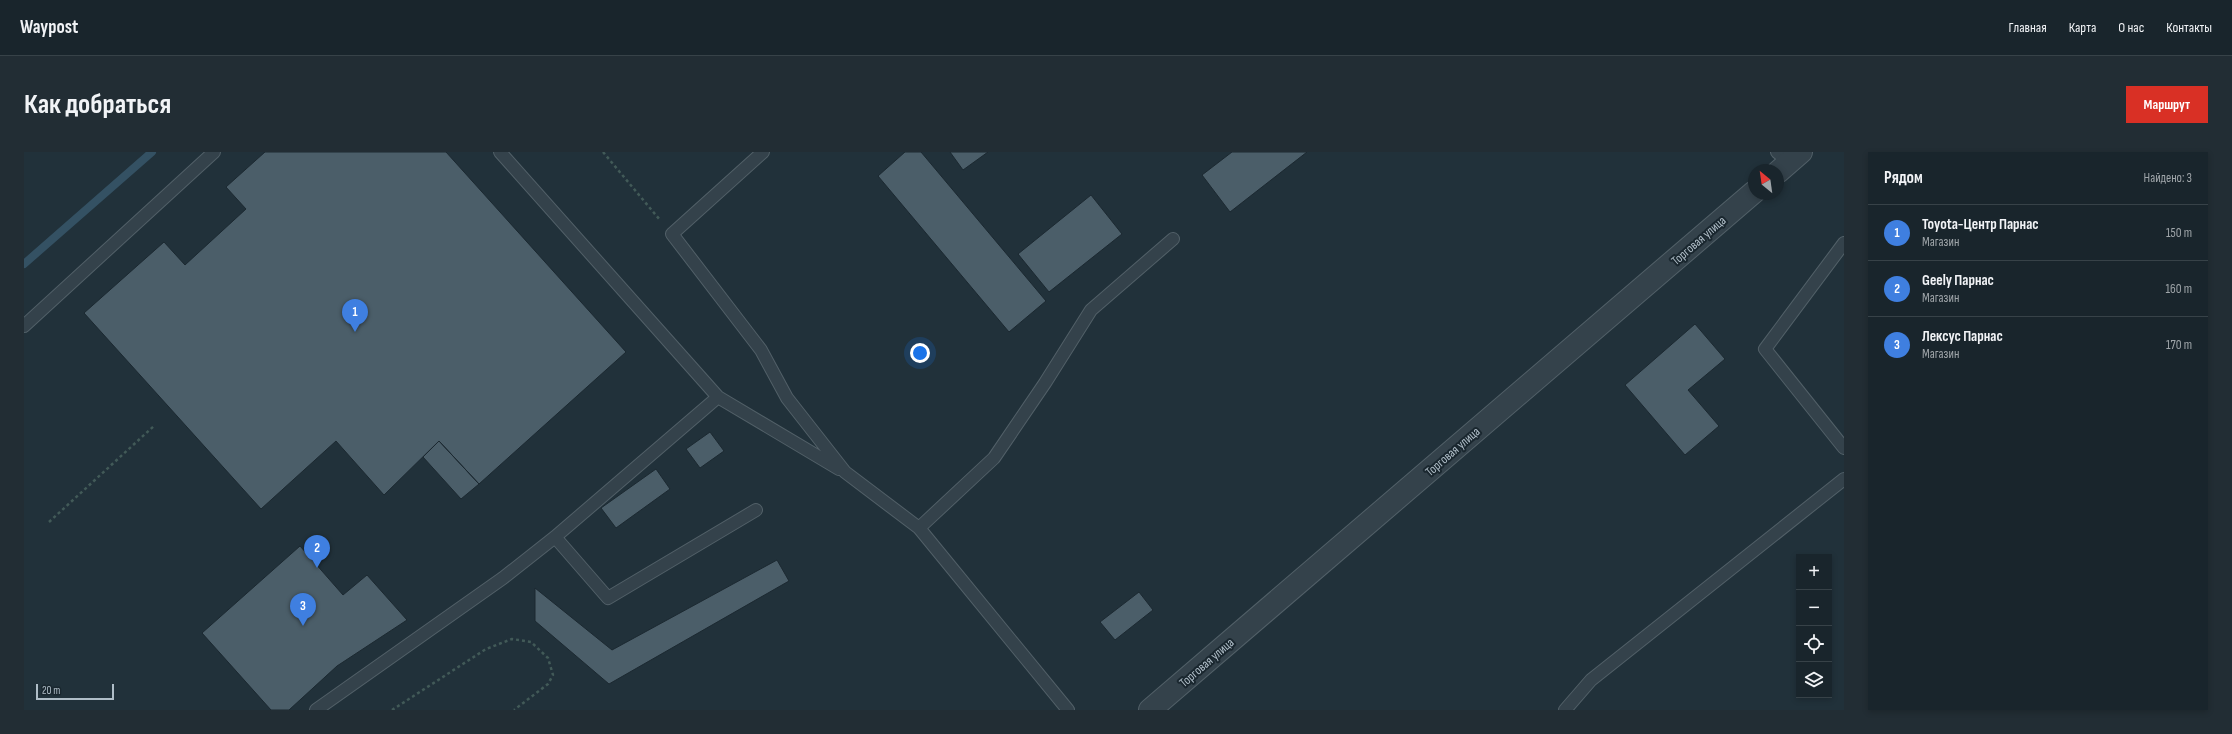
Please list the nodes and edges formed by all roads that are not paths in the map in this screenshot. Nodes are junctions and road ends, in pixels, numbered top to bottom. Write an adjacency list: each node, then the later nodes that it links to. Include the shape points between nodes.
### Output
1 (214, 152): 7 (lane)
2 (500, 152): 8 (lane)
3 (763, 152): 10 (lane, via 672,234 761,350 787,398)
4 (1748, 197): 17 (street, Торговая улица)
5 (1173, 239): 13 (lane, via 1091,310 994,458)
6 (1844, 243): 9 (lane, via 1765,349)
7 (24, 326)
8 (718, 397): 10 (lane); 14 (lane)
9 (1844, 448)
10 (845, 472): 13 (lane)
11 (1844, 479): 18 (lane, via 1591,680)
12 (756, 510): 14 (lane, via 608,598)
13 (919, 528): 16 (lane)
14 (555, 537): 15 (lane, via 503,578)
15 (316, 710)
16 (1068, 710)
17 (1150, 710)
18 (1565, 710)

